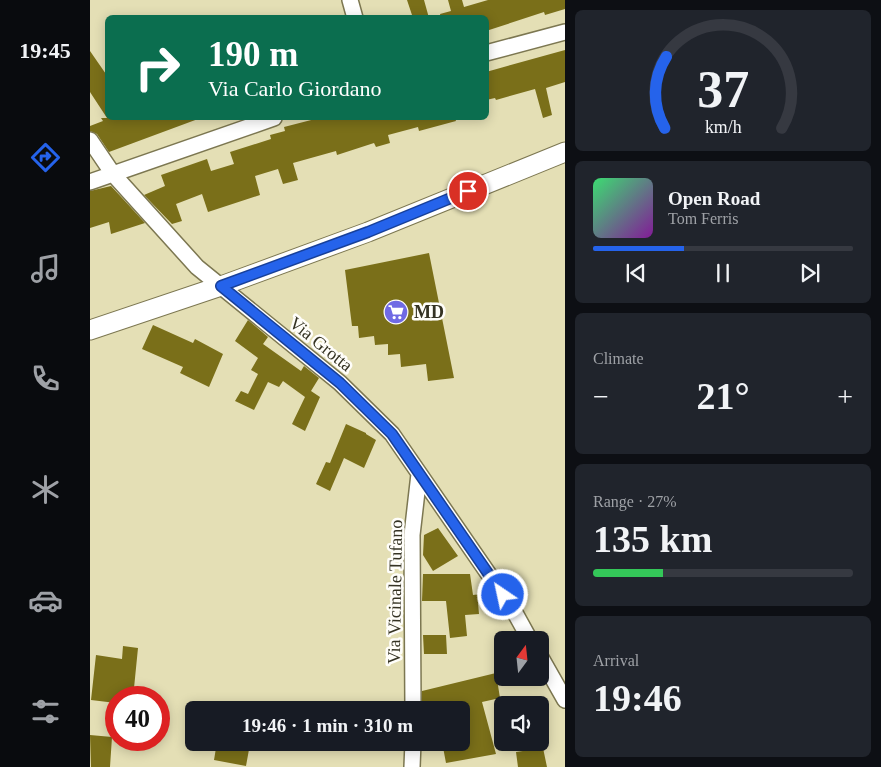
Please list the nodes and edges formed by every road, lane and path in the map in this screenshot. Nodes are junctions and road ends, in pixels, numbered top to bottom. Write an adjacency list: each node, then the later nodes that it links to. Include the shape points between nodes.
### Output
1 (350, 0): 2 (street)
2 (354, 15)
3 (565, 32): 4 (street)
4 (489, 52)
5 (268, 120): 8 (street)
6 (90, 140): 8 (street, Via Grotta)
7 (565, 152): 10 (main road, via 368,232)
8 (113, 174): 9 (street); 10 (street, Via Grotta, via 197,268)
9 (90, 182)
10 (221, 286): 11 (main road); 12 (street, Via Grotta, via 340,383 392,434)
11 (90, 330)
12 (419, 474): 13 (street, Via Grotta); 16 (street, Via Vicinale Tufano, via 412,535)
13 (525, 631)
14 (549, 672): 15 (street)
15 (565, 700)
16 (413, 701)
17 (413, 751): 18 (street)
18 (412, 767)

